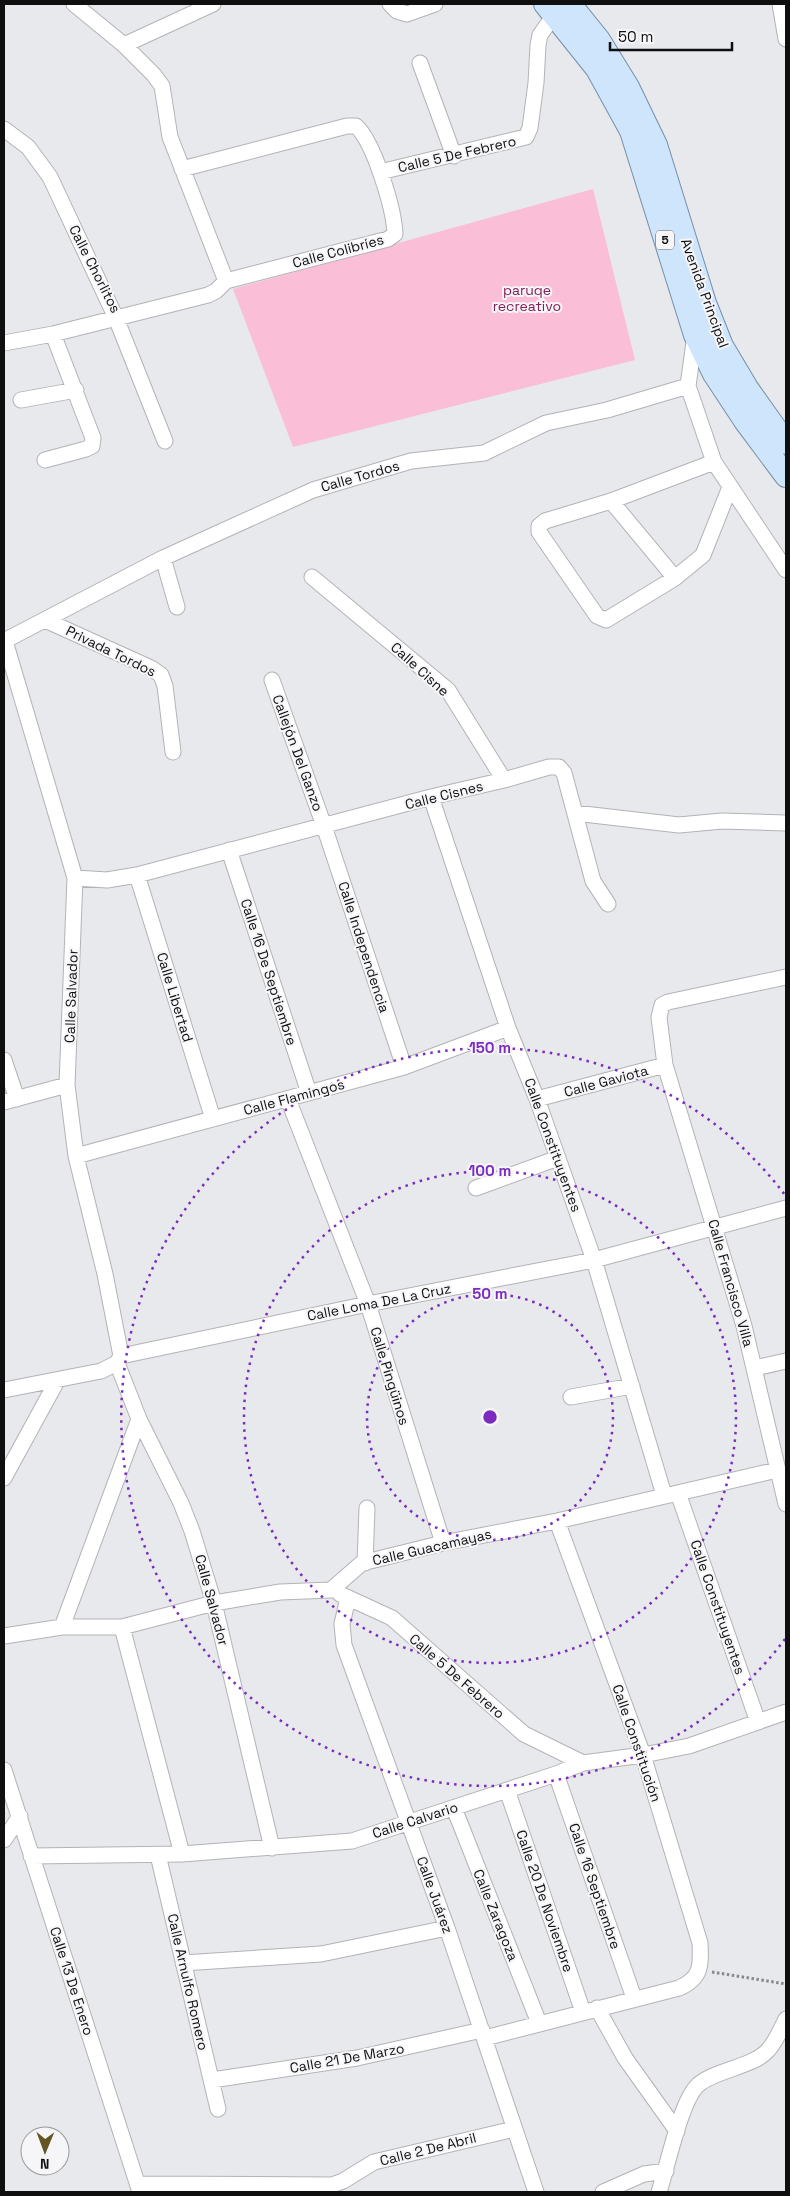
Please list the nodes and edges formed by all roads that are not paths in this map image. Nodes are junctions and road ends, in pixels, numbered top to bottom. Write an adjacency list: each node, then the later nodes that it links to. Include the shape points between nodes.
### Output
1 (74, 4): 8 (street)
2 (213, 4): 8 (street)
3 (390, 4): 4 (street, via 407,14)
4 (435, 4)
5 (780, 4): 7 (street)
6 (557, 8): 11 (street, Calle 5 De Febrero, via 540,35 530,128 526,137); 17 (main road, Avenida Principal / 5, via 597,69 631,130); 23 (main road, Avenida Principal / 5, via 599,40 628,87 656,144 705,303 722,346)
7 (786, 39)
8 (124, 45): 12 (street, via 162,86 170,138)
9 (420, 63): 11 (street)
10 (4, 129): 15 (street, Calle Chorlitos, via 28,147 50,177)
11 (454, 156): 13 (street, Calle 5 De Febrero)
12 (182, 169): 13 (street, Calle Colibríes, via 356,126 364,133); 14 (street)
13 (380, 172): 14 (street, Calle Colibríes, via 394,223 395,234 388,239)
14 (226, 281): 15 (street, Calle Chorlitos, via 208,295)
15 (116, 318): 16 (street); 22 (street)
16 (54, 334): 18 (street); 20 (street)
17 (695, 335): 19 (street); 26 (main road, Avenida Principal / 5, via 714,374)
18 (4, 343)
19 (688, 386): 25 (street); 29 (street, Calle Tordos, via 607,410 546,423 484,453 411,461 313,490)
20 (76, 390): 21 (street); 24 (street, via 93,438 92,446)
21 (21, 400)
22 (165, 441)
23 (786, 443)
24 (45, 460)
25 (714, 462): 27 (street); 28 (street)
26 (786, 476)
27 (730, 487): 30 (street); 32 (street, via 703,555)
28 (611, 501): 32 (street); 32 (street, via 539,526 539,532 597,616 606,620)
29 (163, 558): 33 (street); 34 (street, Calle Tordos)
30 (786, 570)
31 (312, 577): 38 (street, Calle Cisne, via 448,690)
32 (675, 578)
33 (177, 607)
34 (45, 620): 35 (street, Calle Tordos); 37 (street, Privada Tordos, via 161,675)
35 (4, 641): 45 (street, Calle Salvador)
36 (272, 680): 42 (street, Callejón Del Ganzo)
37 (173, 752)
38 (504, 780): 39 (street, Calle Cisnes); 40 (street, Calle Cisnes, via 559,767 564,773)
39 (431, 797): 42 (street, Calle Cisnes); 48 (street, Calle Constituyentes)
40 (575, 812): 41 (street, via 679,825 722,821); 46 (street, via 593,881)
41 (786, 822)
42 (324, 826): 43 (street, Calle Cisnes); 51 (street, Calle Independencia)
43 (229, 850): 44 (street, Calle Cisnes); 53 (street, Calle 16 De Septiembre)
44 (137, 875): 45 (street, Calle Cisnes, via 107,880); 57 (street, Calle Libertad)
45 (76, 878): 52 (street, Calle Salvador)
46 (608, 904)
47 (786, 977): 50 (street, Calle Gaviota, via 662,1005 659,1017)
48 (508, 1028): 51 (street, Calle Flamingos); 55 (street, Calle Constituyentes)
49 (4, 1060): 56 (street)
50 (665, 1066): 55 (street, Calle Gaviota); 62 (street, Calle Francisco Villa)
51 (404, 1067): 53 (street, Calle Flamingos)
52 (67, 1085): 56 (street); 58 (street, Calle Salvador)
53 (309, 1093): 54 (street, Calle Flamingos)
54 (288, 1099): 57 (street, Calle Flamingos); 64 (street, Calle Pingüinos)
55 (537, 1099): 59 (street, Calle Constituyentes)
56 (10, 1100)
57 (213, 1119): 58 (street, Calle Flamingos)
58 (76, 1156): 65 (street, Calle Salvador, via 106,1274)
59 (558, 1158): 60 (street); 63 (street, Calle Constituyentes)
60 (476, 1188)
61 (786, 1208): 62 (street, Calle Loma De La Cruz)
62 (715, 1227): 63 (street, Calle Loma De La Cruz); 67 (street, Calle Francisco Villa)
63 (594, 1260): 64 (street, Calle Loma De La Cruz); 69 (street, Calle Constituyentes)
64 (368, 1304): 65 (street, Calle Loma De La Cruz); 79 (street, Calle Pingüinos)
65 (119, 1359): 68 (street, Calle Loma De La Cruz, via 102,1371); 72 (street, Calle Salvador)
66 (786, 1361): 67 (street)
67 (755, 1368): 73 (street, Calle Francisco Villa)
68 (57, 1381): 70 (street, Calle Loma De La Cruz); 74 (street)
69 (632, 1386): 71 (street); 75 (street, Calle Constituyentes)
70 (4, 1390)
71 (571, 1397)
72 (139, 1419): 83 (street, Calle Salvador, via 181,1503); 84 (street)
73 (777, 1470): 75 (street, Calle Guacamayas); 76 (street, Calle Francisco Villa)
74 (4, 1478)
75 (671, 1494): 78 (street, Calle Guacamayas); 88 (street, Calle Constituyentes)
76 (786, 1504)
77 (367, 1508): 80 (street)
78 (557, 1521): 79 (street, Calle Guacamayas); 89 (street, Calle Constitución)
79 (443, 1543): 80 (street, Calle Guacamayas)
80 (365, 1563): 81 (street, Calle Guacamayas)
81 (332, 1590): 82 (street, Calle 5 De Febrero); 83 (street, via 280,1592)
82 (348, 1598): 90 (street, Calle 5 De Febrero, via 392,1618 524,1734); 96 (street, Calle Juárez, via 342,1624 344,1644)
83 (214, 1603): 85 (street); 98 (street, Calle Salvador)
84 (62, 1627): 85 (street); 86 (street)
85 (122, 1627): 100 (street)
86 (4, 1636)
87 (786, 1712): 88 (street, Calle Calvario)
88 (758, 1722): 89 (street, Calle Calvario, via 689,1746)
89 (643, 1755): 90 (street, Calle Calvario); 104 (street, Calle Constitución, via 700,1943)
90 (583, 1763): 92 (street, Calle Calvario)
91 (4, 1770): 95 (street, Calle 13 De Enero)
92 (556, 1774): 93 (street, Calle Calvario); 105 (street, Calle 16 Septiembre)
93 (507, 1790): 94 (street, Calle Calvario); 106 (street, Calle 20 De Noviembre)
94 (454, 1808): 96 (street, Calle Calvario); 108 (street, Calle Zaragoza)
95 (20, 1816): 97 (street); 101 (street, Calle 13 De Enero)
96 (409, 1822): 98 (street, Calle Calvario, via 352,1841); 102 (street, Calle Juárez)
97 (4, 1840)
98 (272, 1848): 100 (street, Calle Calvario)
99 (158, 1854): 100 (street, Calle Calvario); 101 (street, Calle Calvario); 103 (street, Calle Arnulfo Romero)
100 (182, 1854)
101 (31, 1856): 115 (street, Calle 13 De Enero)
102 (447, 1928): 103 (street, via 322,1954); 109 (street, Calle Juárez)
103 (183, 1963): 110 (street, Calle Arnulfo Romero)
104 (700, 1969): 105 (street, Calle 21 De Marzo, via 690,1983 679,1988)
105 (634, 1998): 106 (street, Calle 21 De Marzo)
106 (590, 2010): 108 (street, Calle 21 De Marzo); 113 (street, Calle 20 De Noviembre)
107 (786, 2019): 113 (street, via 769,2051 696,2086)
108 (539, 2023): 109 (street, Calle 21 De Marzo)
109 (483, 2034): 110 (street, Calle 21 De Marzo, via 357,2058); 112 (street, Calle Juárez)
110 (212, 2080): 111 (street, Calle Arnulfo Romero)
111 (218, 2109)
112 (514, 2129): 115 (street, Calle 2 De Abril, via 374,2162 332,2185); 116 (street, Calle Juárez)
113 (677, 2131): 114 (street)
114 (666, 2171): 117 (street, via 644,2174); 118 (street)
115 (139, 2188)
116 (536, 2192)
117 (603, 2192)
118 (659, 2192)

